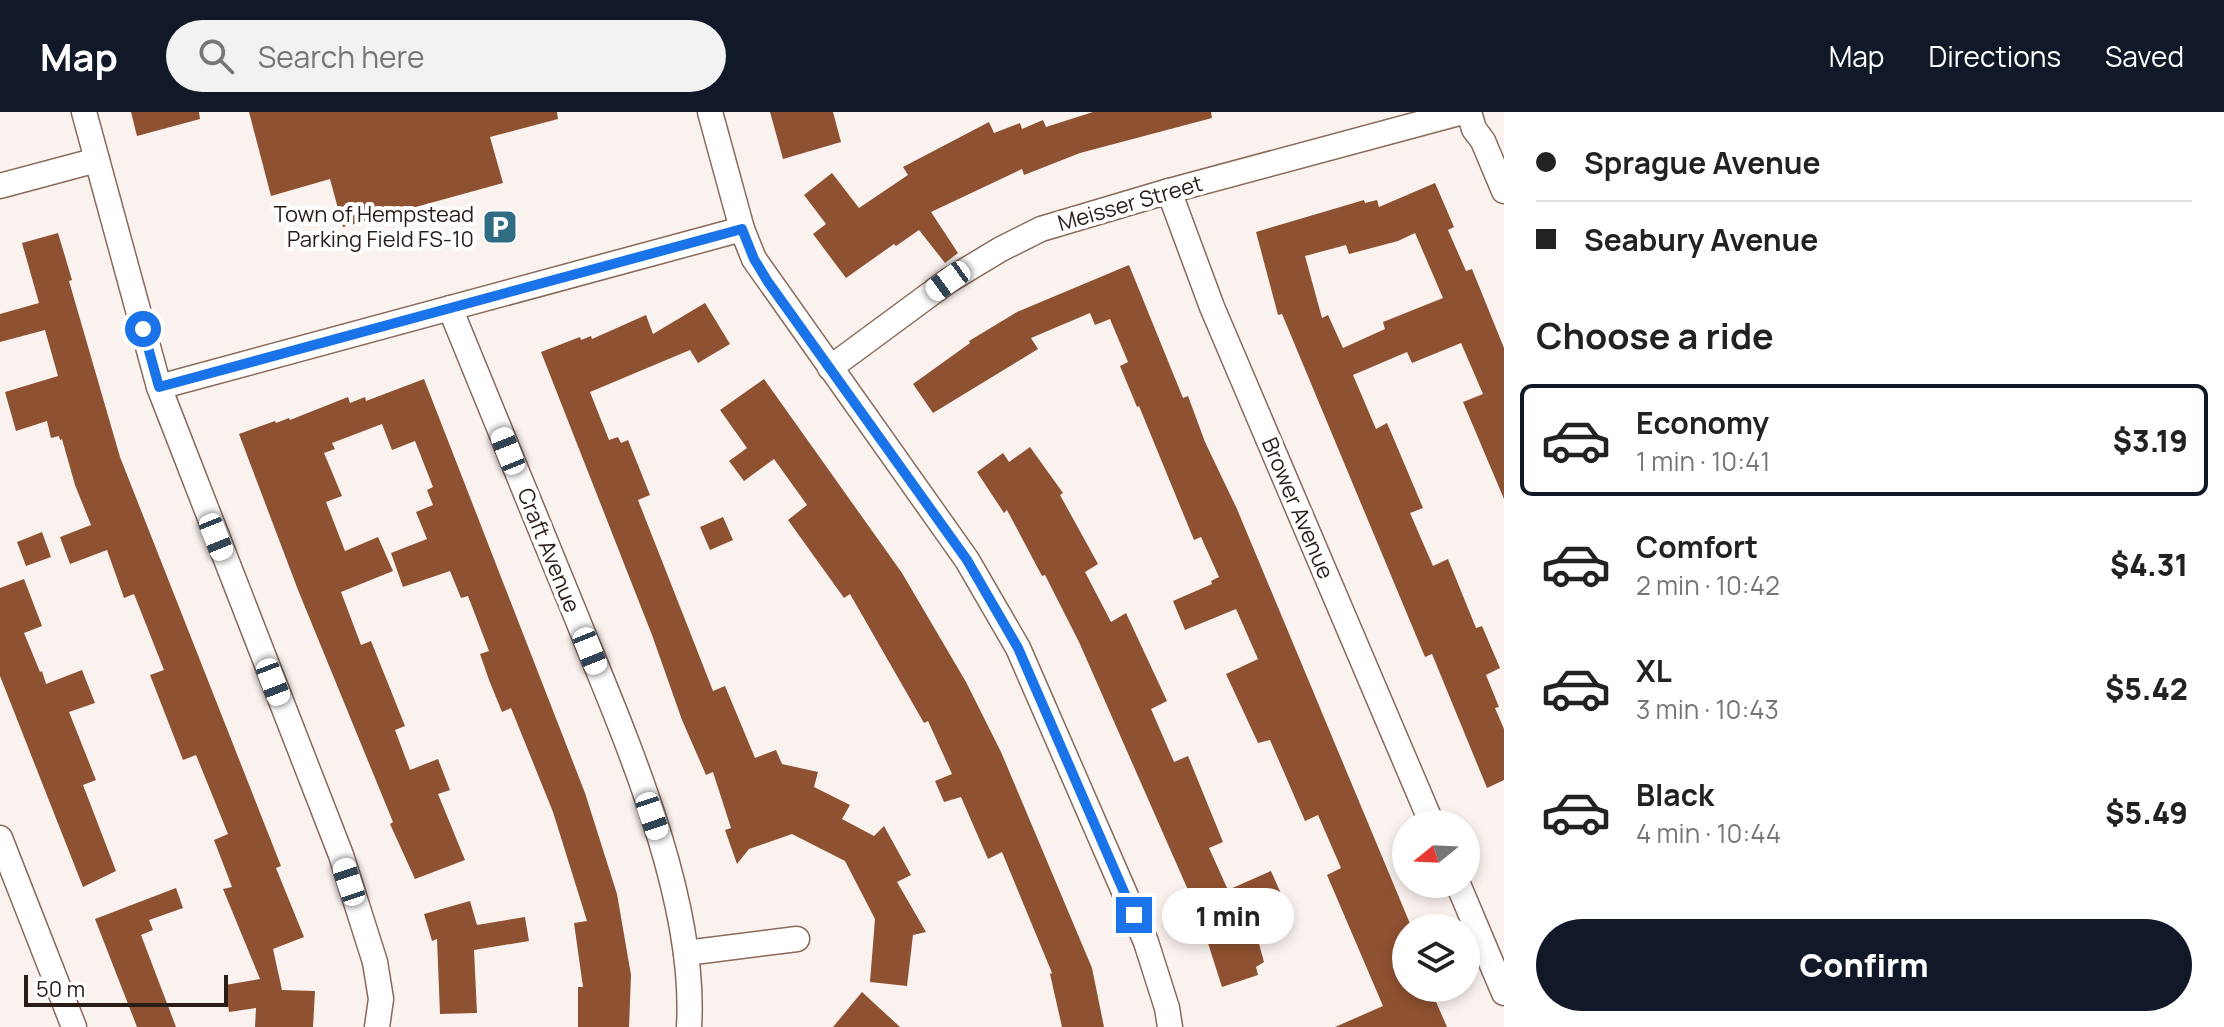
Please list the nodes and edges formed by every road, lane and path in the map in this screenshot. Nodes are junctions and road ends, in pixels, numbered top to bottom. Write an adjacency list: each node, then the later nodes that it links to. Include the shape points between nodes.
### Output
1 (84, 112): 5 (street)
2 (710, 112): 9 (street)
3 (1463, 112): 7 (street, Meisser Street)
4 (1469, 112): 8 (street)
5 (97, 160): 6 (street); 12 (street)
6 (0, 186)
7 (1169, 191): 11 (street, Meisser Street, via 1041,229 1001,249 948,281); 13 (street, Brower Avenue, via 1212,307)
8 (1504, 191)
9 (742, 229): 10 (street); 11 (street, via 768,282)
10 (450, 308): 12 (street); 17 (street, Craft Avenue, via 644,791)
11 (830, 368): 22 (street, via 967,560 1018,648 1146,942)
12 (159, 387): 20 (street, via 341,855 375,962 381,999)
13 (1426, 810)
14 (0, 838): 19 (street)
15 (1464, 898): 18 (street)
16 (797, 939): 17 (street)
17 (686, 953): 21 (street, Craft Avenue)
18 (1504, 993)
19 (74, 1027)
20 (377, 1027)
21 (689, 1027)
22 (1170, 1027)

